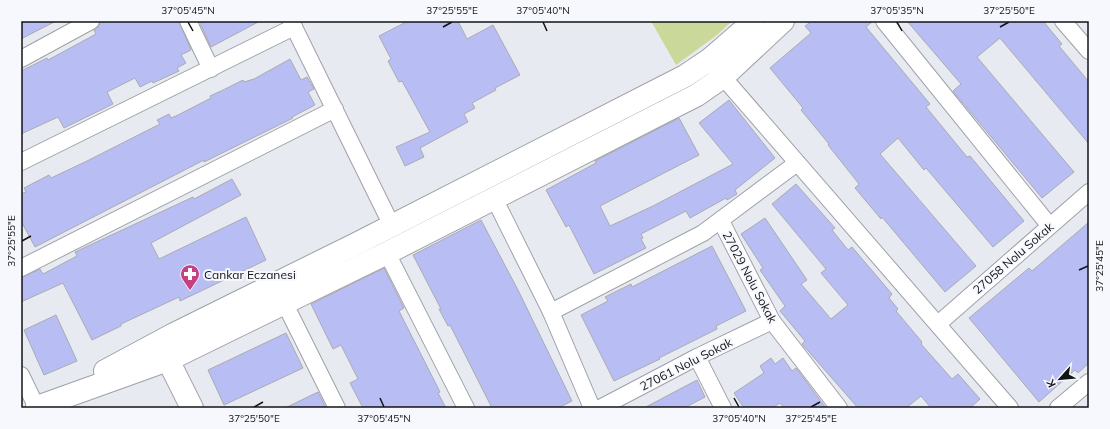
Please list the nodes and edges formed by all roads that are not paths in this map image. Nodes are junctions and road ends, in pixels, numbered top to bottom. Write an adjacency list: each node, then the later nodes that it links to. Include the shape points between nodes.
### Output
1 (91, 21): 9 (street)
2 (188, 21): 11 (street)
3 (754, 21): 10 (street)
4 (783, 21): 12 (street)
5 (884, 21): 19 (street)
6 (1063, 21): 8 (street)
7 (292, 24): 11 (street); 13 (street)
8 (1089, 51)
9 (22, 56)
10 (709, 60): 12 (street); 20 (street, via 686,76)
11 (211, 69): 14 (street)
12 (723, 77): 15 (street); 17 (street, via 697,95)
13 (335, 109): 20 (street); 22 (street)
14 (21, 162)
15 (797, 163): 18 (street); 26 (street)
16 (1089, 192): 19 (street, 27058 Nolu Sokak)
17 (494, 198): 21 (street); 24 (street)
18 (721, 222): 24 (street); 25 (street, 27029 Nolu Sokak)
19 (1049, 225): 26 (street, 27058 Nolu Sokak)
20 (392, 226): 31 (street, via 174,334)
21 (387, 253): 23 (street); 34 (street)
22 (21, 268)
23 (284, 302): 28 (street); 33 (street)
24 (551, 312): 35 (street)
25 (772, 321): 27 (street, 27061 Nolu Sokak); 38 (street, 27029 Nolu Sokak)
26 (938, 324): 39 (street)
27 (697, 357): 36 (street, 27061 Nolu Sokak); 37 (street)
28 (168, 360): 31 (street); 32 (street)
29 (21, 375): 31 (street)
30 (1089, 382): 40 (street)
31 (37, 408)
32 (192, 408)
33 (337, 408)
34 (466, 408)
35 (592, 408)
36 (600, 408)
37 (723, 408)
38 (839, 408)
39 (1010, 408)
40 (1058, 408)

